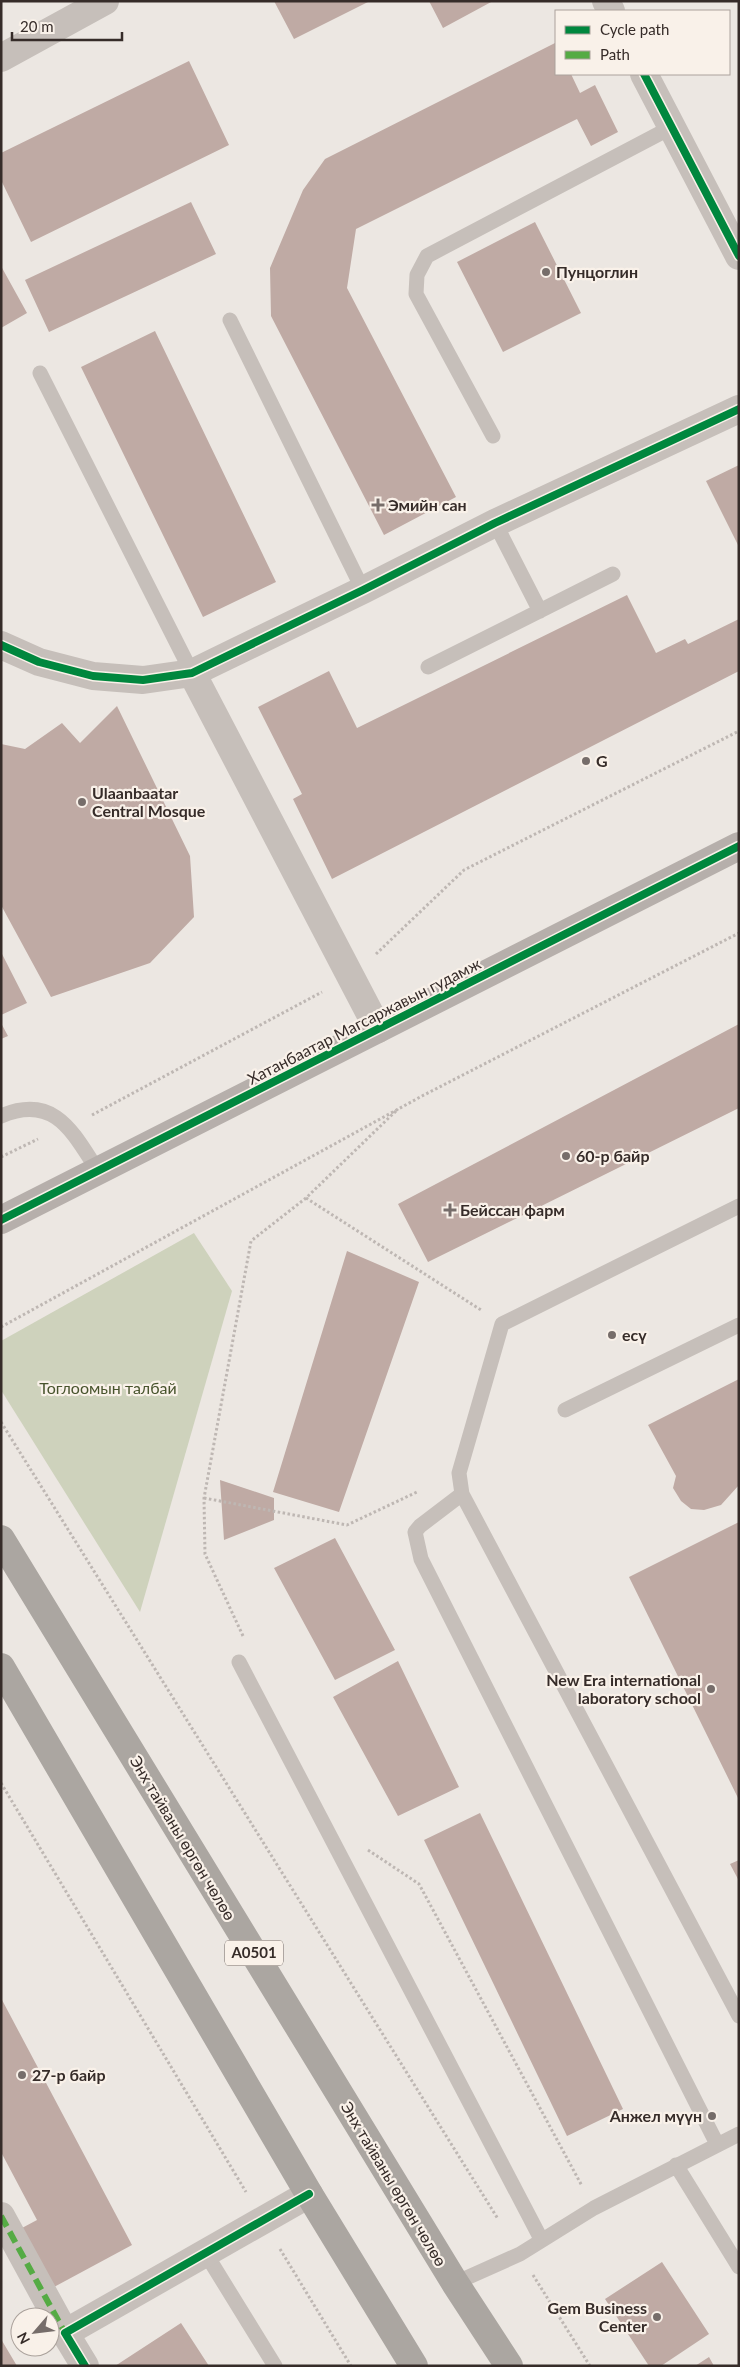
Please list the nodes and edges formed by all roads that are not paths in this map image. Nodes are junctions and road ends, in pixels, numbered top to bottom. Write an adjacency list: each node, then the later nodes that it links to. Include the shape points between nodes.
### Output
1 (105, 1): 2 (street)
2 (1, 58)
3 (645, 75): 4 (street)
4 (672, 127): 5 (street); 9 (lane, via 427,256 417,276 416,294)
5 (739, 256)
6 (230, 320): 12 (lane)
7 (40, 373): 16 (lane)
8 (739, 409): 10 (street)
9 (493, 436)
10 (495, 523): 12 (street); 13 (lane)
11 (613, 574): 13 (lane)
12 (363, 590): 16 (street)
13 (540, 611): 15 (lane)
14 (1, 646): 16 (street, via 39,662 93,676 143,680)
15 (428, 667)
16 (192, 673): 18 (street)
17 (739, 846): 18 (street, Хатанбаатар Магсаржавын гудамж)
18 (378, 1029): 20 (street, Хатанбаатар Магсаржавын гудамж)
19 (1, 1116): 20 (lane, via 13,1111 46,1110 68,1126)
20 (98, 1171): 22 (street, Хатанбаатар Магсаржавын гудамж)
21 (739, 1206): 25 (lane, via 502,1324 459,1473)
22 (1, 1220)
23 (739, 1325): 24 (lane)
24 (565, 1410)
25 (462, 1494): 29 (lane); 31 (lane, via 415,1532 421,1559)
26 (1, 1540): 38 (highway, Энх тайваны өргөн чөлөө / A0501)
27 (239, 1662): 35 (lane)
28 (1, 1667): 33 (highway)
29 (739, 2016)
30 (739, 2134): 31 (lane)
31 (717, 2144): 32 (lane)
32 (676, 2165): 35 (lane); 37 (lane)
33 (309, 2194): 36 (street); 42 (highway)
34 (1, 2216): 39 (street)
35 (541, 2239): 38 (lane, via 520,2254)
36 (206, 2254): 39 (street); 41 (lane)
37 (739, 2267)
38 (455, 2283): 43 (highway, Энх тайваны өргөн чөлөө / A0501)
39 (65, 2333): 40 (street)
40 (85, 2366)
41 (275, 2366)
42 (414, 2366)
43 (509, 2366)

